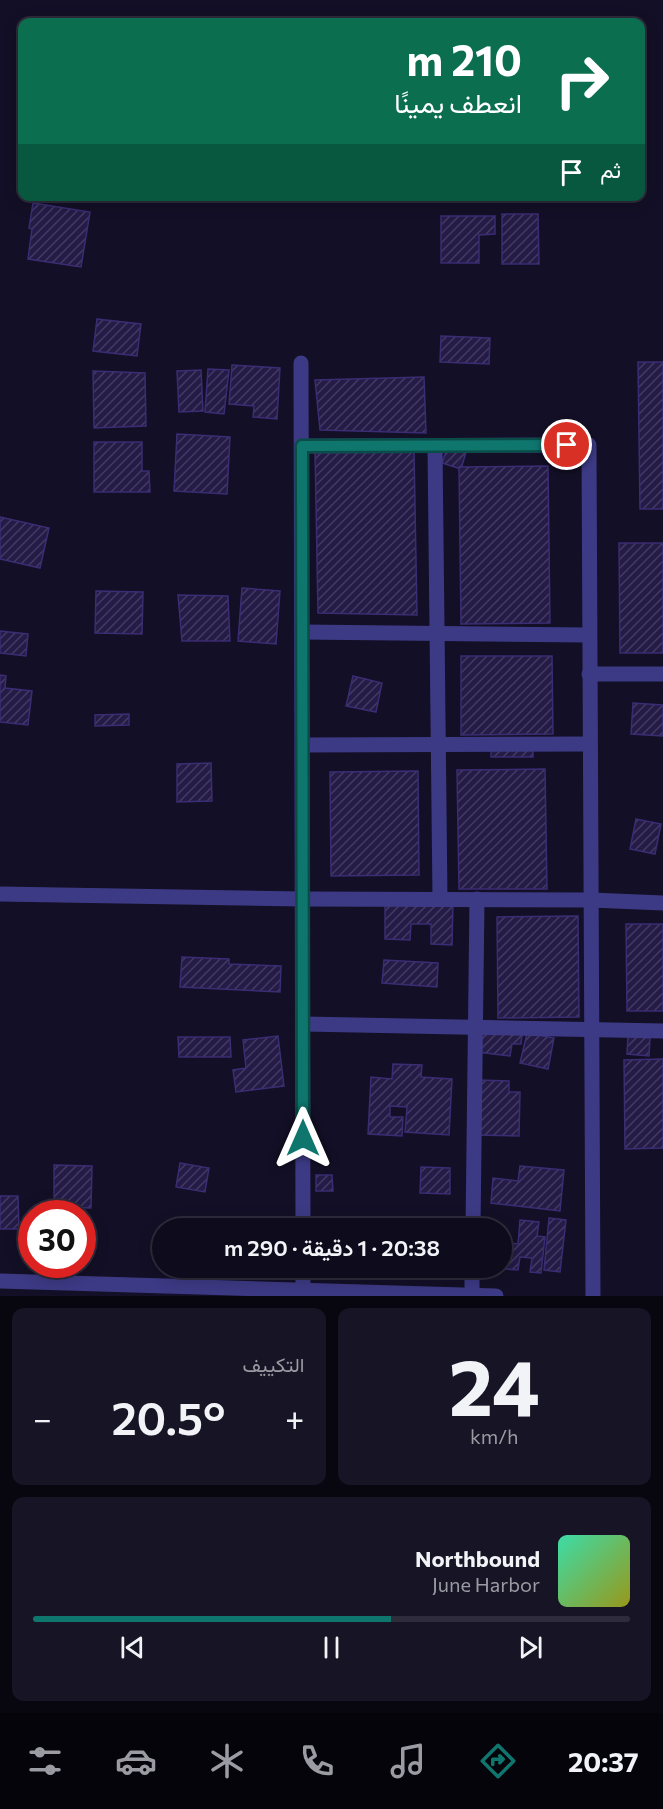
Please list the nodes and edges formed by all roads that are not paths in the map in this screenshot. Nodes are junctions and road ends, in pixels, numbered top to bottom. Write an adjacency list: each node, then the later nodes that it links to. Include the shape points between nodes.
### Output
1 (301, 363): 2 (street)
2 (302, 446): 3 (street); 4 (street)
3 (435, 446): 5 (street); 6 (street, via 588,445)
4 (302, 632): 5 (street); 11 (street)
5 (437, 633): 6 (street); 9 (street)
6 (589, 635): 7 (street)
7 (589, 674): 8 (street); 10 (street)
8 (663, 674)
9 (439, 744): 10 (street); 11 (street); 15 (street)
10 (590, 744): 16 (street)
11 (303, 745): 13 (street)
12 (0, 894): 13 (street)
13 (303, 899): 15 (street); 18 (street)
14 (477, 899): 15 (street); 16 (street); 19 (street)
15 (440, 900)
16 (591, 900): 17 (street); 20 (street)
17 (663, 903)
18 (304, 1024): 19 (street); 22 (street)
19 (476, 1028): 20 (street); 23 (street)
20 (591, 1030): 21 (street); 30 (street)
21 (663, 1031)
22 (303, 1218)
23 (473, 1218)
24 (472, 1278): 28 (street)
25 (0, 1281): 26 (street)
26 (172, 1291): 27 (street)
27 (303, 1293): 28 (street)
28 (472, 1295): 29 (street)
29 (496, 1296)
30 (592, 1296)

